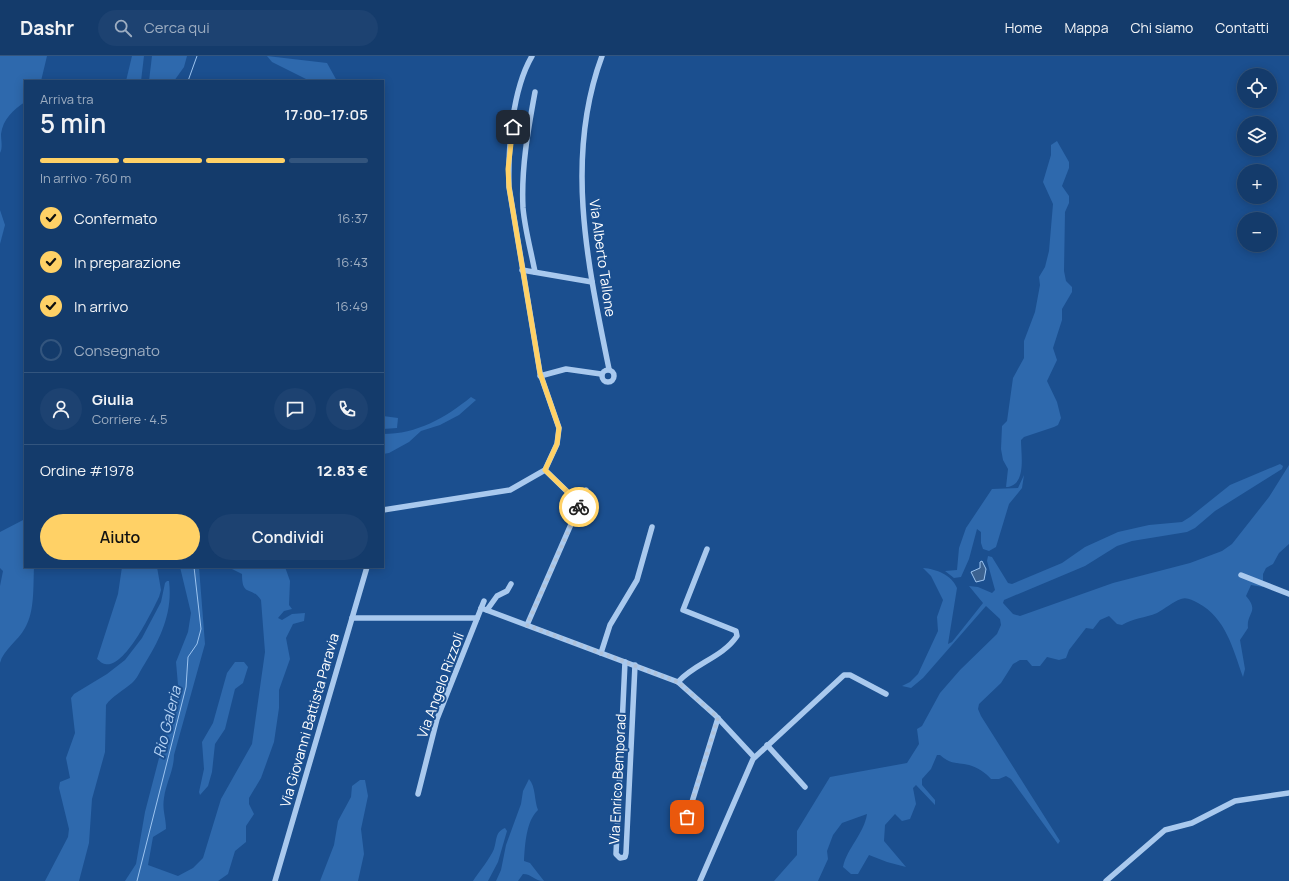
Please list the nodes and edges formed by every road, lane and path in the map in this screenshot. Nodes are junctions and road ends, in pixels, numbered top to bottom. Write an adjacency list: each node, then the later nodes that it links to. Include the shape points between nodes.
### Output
1 (532, 56): 4 (street, via 517,92 508,169)
2 (602, 56): 6 (street, Via Alberto Tallone, via 590,98 582,163 583,219)
3 (535, 92): 5 (street, via 526,148 523,198 525,223)
4 (522, 270): 5 (street); 9 (street)
5 (535, 272): 6 (street)
6 (592, 282): 7 (street, Via Alberto Tallone)
7 (609, 369): 8 (street); 8 (street, via 614,375 611,381 604,381)
8 (601, 374): 9 (street, via 566,369)
9 (540, 376): 10 (street, via 559,428 557,444)
10 (545, 470): 12 (street); 13 (street, via 505,492)
11 (586, 490): 12 (street)
12 (580, 504): 25 (street)
13 (384, 510)
14 (652, 527): 26 (street, via 637,580 610,625)
15 (707, 549): 29 (street, via 683,610 736,631 738,635 724,651 686,674)
16 (367, 568): 23 (street, Via Giovanni Battista Paravia)
17 (1241, 575): 19 (street)
18 (511, 584): 22 (street, via 507,591 497,596)
19 (1289, 594)
20 (484, 601): 21 (street, Via Angelo Rizzoli)
21 (481, 608): 22 (street); 24 (street, Via Angelo Rizzoli)
22 (488, 610): 25 (street)
23 (352, 618): 24 (street); 38 (street, Via Giovanni Battista Paravia)
24 (477, 618): 36 (street, Via Angelo Rizzoli, via 437,719)
25 (527, 625): 26 (street)
26 (601, 653): 27 (street)
27 (625, 662): 28 (street); 28 (street, Via Enrico Bemporad, via 616,854 620,858 626,853)
28 (635, 665): 29 (street)
29 (678, 682): 31 (street)
30 (886, 694): 32 (street, via 846,674)
31 (718, 718): 33 (street); 37 (street)
32 (767, 745): 33 (street); 34 (street)
33 (754, 757): 39 (street)
34 (805, 787)
35 (1289, 793): 40 (street, via 1235,801 1192,823 1165,830)
36 (418, 794)
37 (683, 831)
38 (275, 881)
39 (700, 881)
40 (1106, 881)

